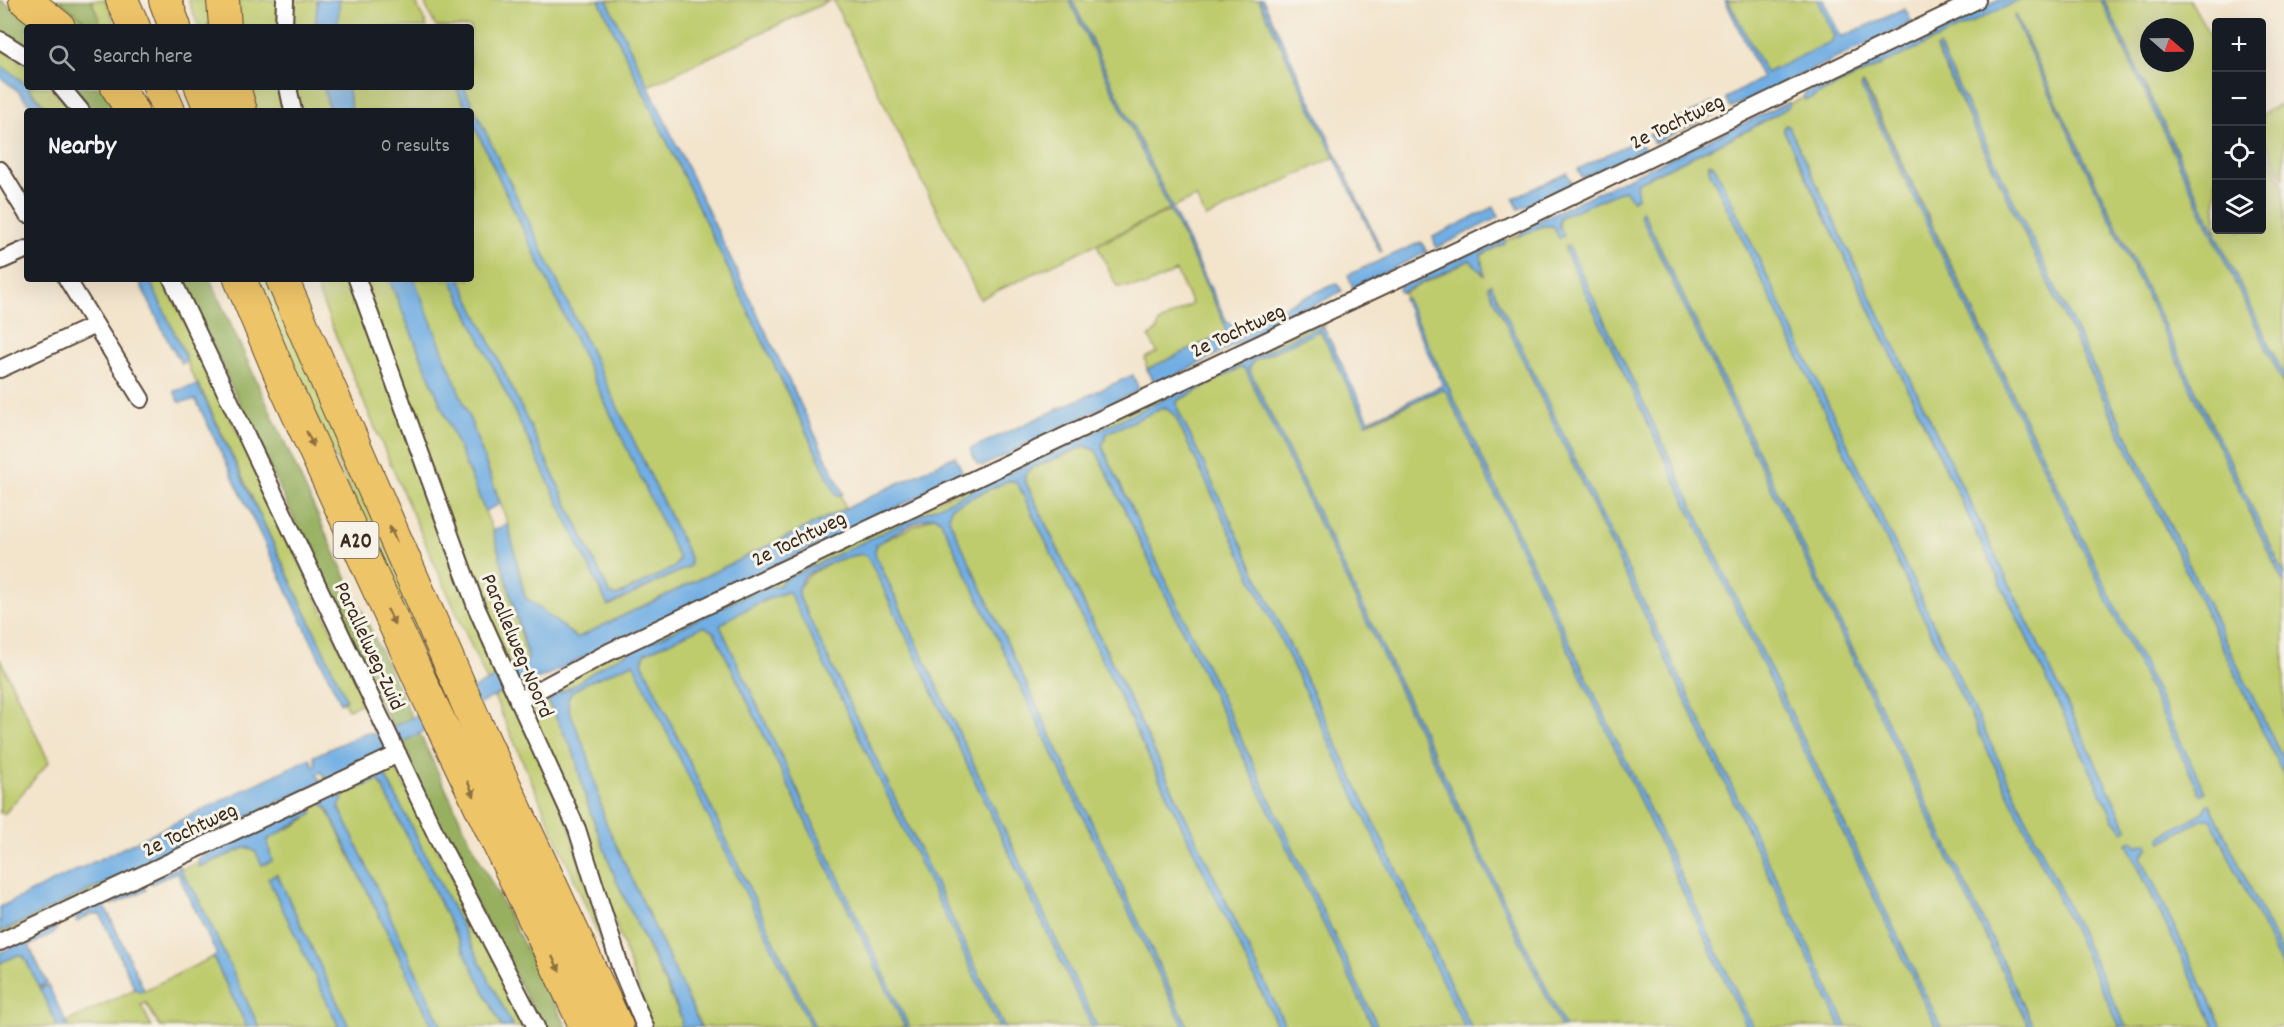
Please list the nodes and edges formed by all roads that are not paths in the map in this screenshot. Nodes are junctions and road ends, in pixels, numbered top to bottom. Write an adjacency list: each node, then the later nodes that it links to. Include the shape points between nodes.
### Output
1 (25, 0): 7 (highway)
2 (122, 0): 8 (highway)
3 (165, 0): 9 (highway)
4 (223, 0): 10 (highway)
5 (285, 0): 11 (street)
6 (1977, 0): 42 (street, 2e Tochtweg)
7 (55, 24)
8 (133, 24)
9 (174, 24)
10 (225, 24)
11 (284, 24)
12 (0, 40): 13 (street)
13 (24, 55)
14 (64, 90): 20 (street)
15 (119, 90): 21 (highway)
16 (160, 90): 22 (highway)
17 (202, 90): 23 (highway)
18 (235, 90): 24 (highway)
19 (289, 90): 25 (street)
20 (78, 108)
21 (130, 108)
22 (168, 108)
23 (210, 108)
24 (240, 108)
25 (292, 108)
26 (0, 170): 27 (street)
27 (24, 209)
28 (24, 250): 29 (street)
29 (0, 261)
30 (69, 282): 37 (street)
31 (173, 282): 43 (street, Parallelweg-Zuid)
32 (223, 282): 39 (highway, A20, via 262,363)
33 (241, 282): 39 (highway, A20)
34 (283, 282): 41 (highway, A20)
35 (300, 282): 41 (highway, A20, via 336,375)
36 (358, 282): 42 (street, Parallelweg-Noord, via 473,598)
37 (95, 326): 38 (street); 40 (street)
38 (0, 369)
39 (285, 386): 46 (highway, A20, one-way to 46)
40 (141, 399)
41 (336, 404): 47 (highway, A20, one-way to 41, via 458,684)
42 (516, 696): 48 (street, Parallelweg-Noord, via 577,829 621,969)
43 (396, 751): 44 (street, 2e Tochtweg); 45 (street, Parallelweg-Zuid)
44 (0, 942)
45 (536, 1027)
46 (586, 1027)
47 (617, 1027)
48 (645, 1027)

